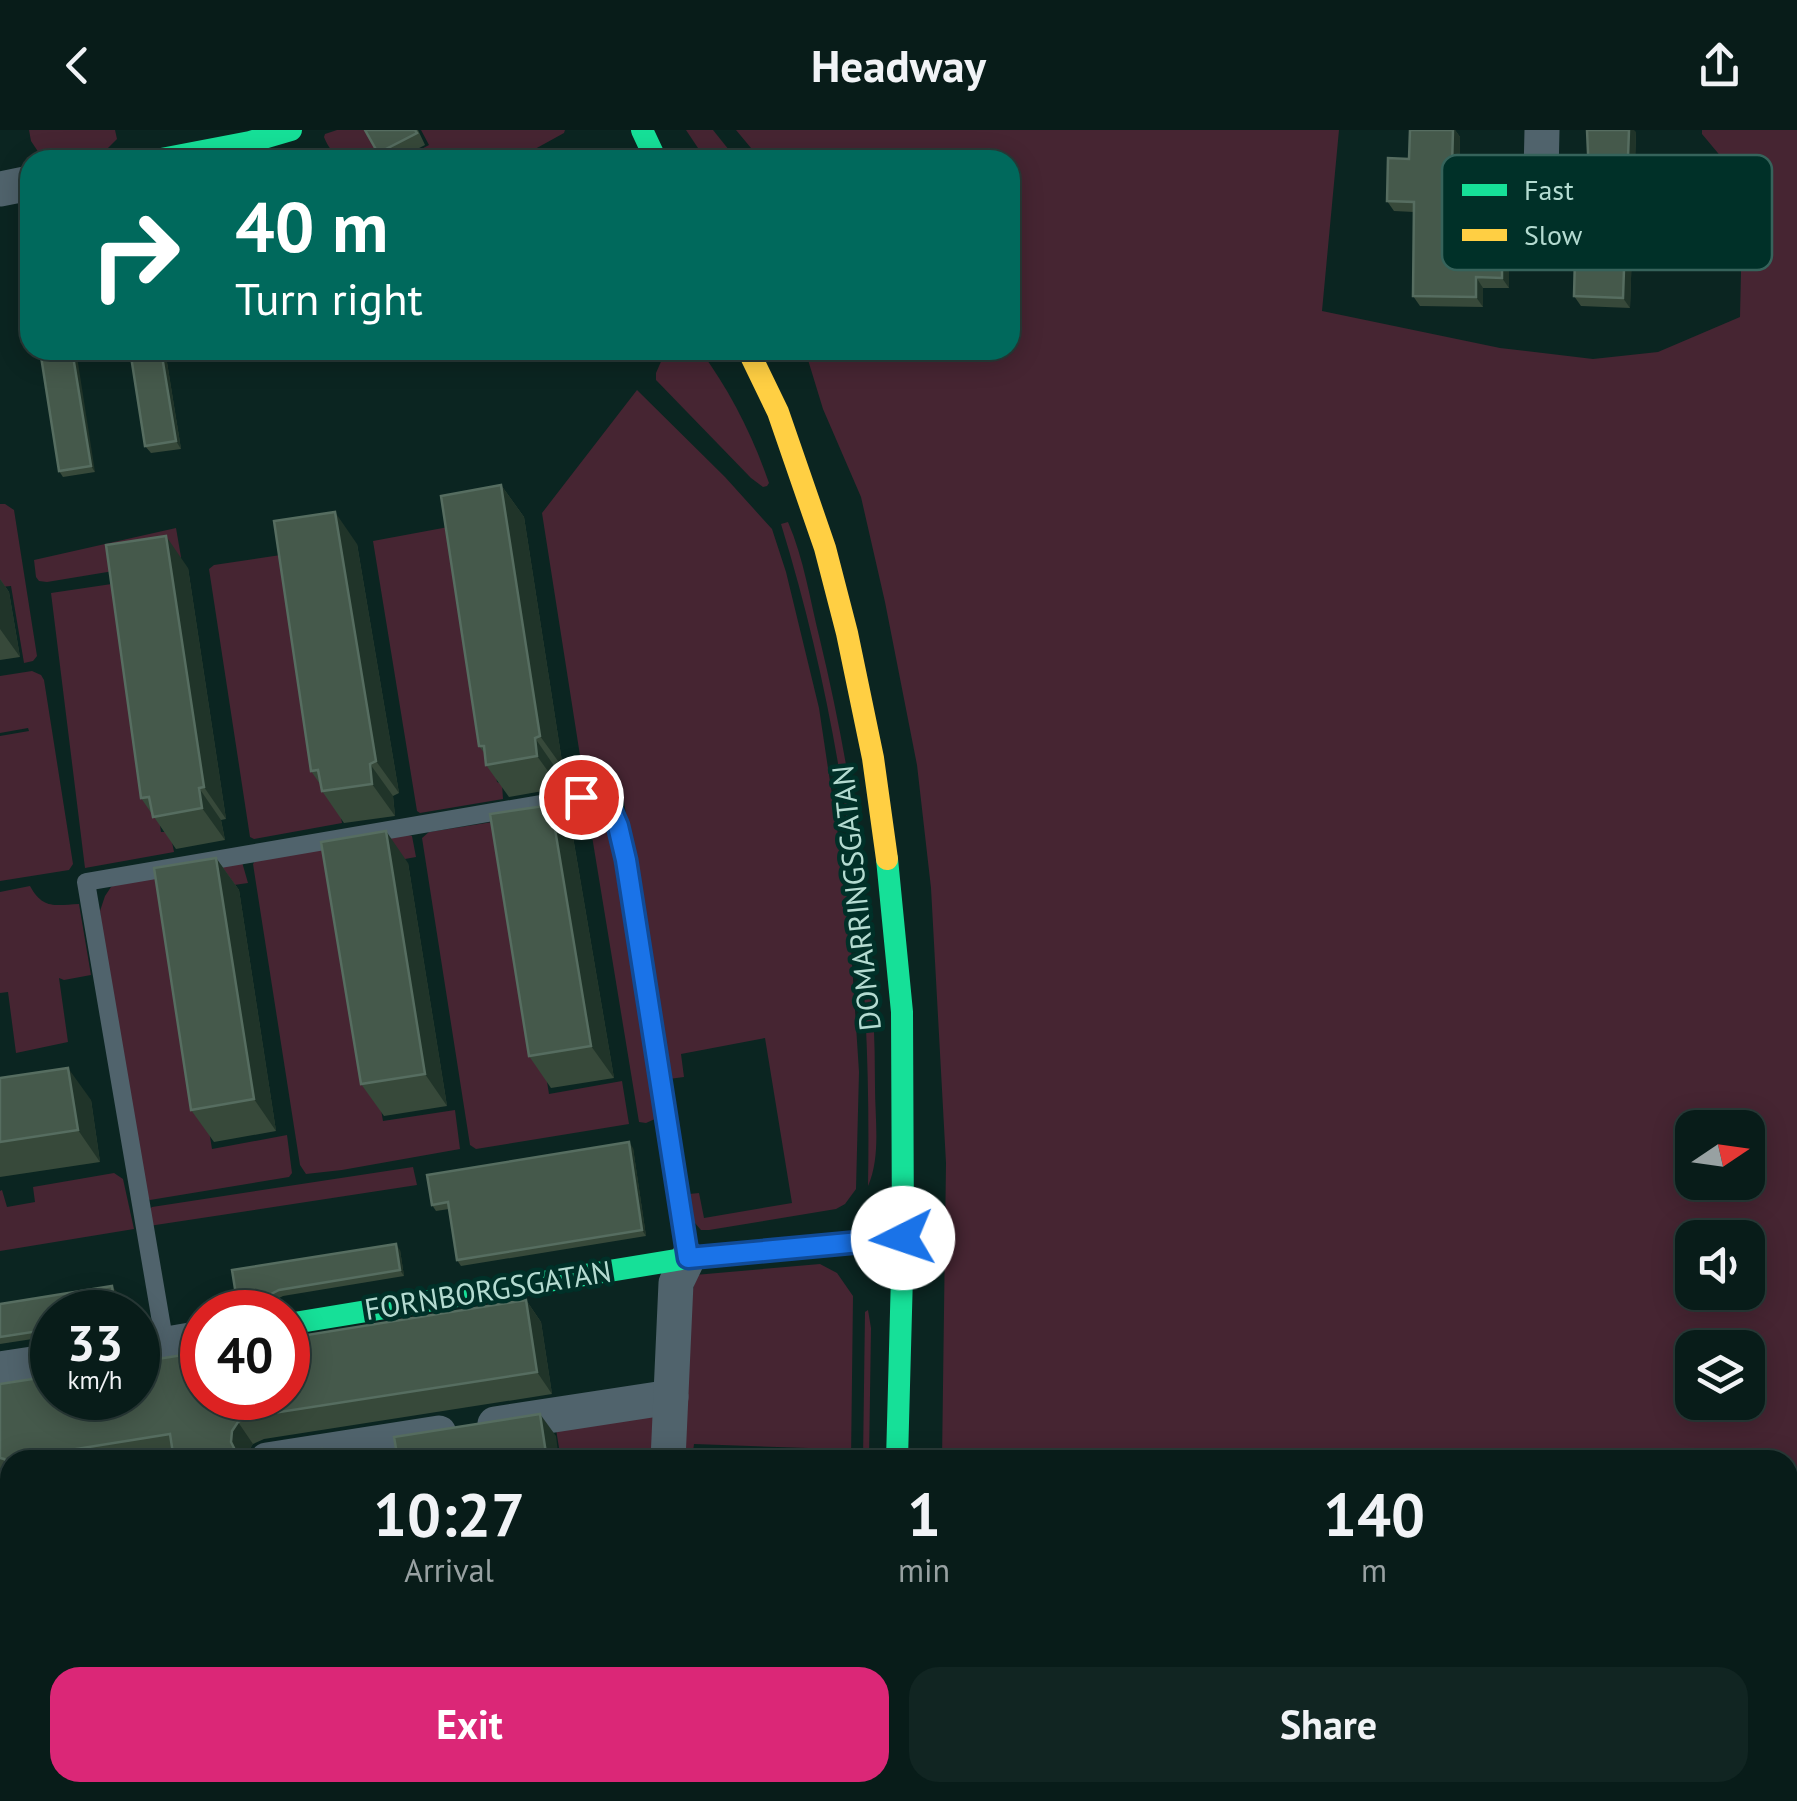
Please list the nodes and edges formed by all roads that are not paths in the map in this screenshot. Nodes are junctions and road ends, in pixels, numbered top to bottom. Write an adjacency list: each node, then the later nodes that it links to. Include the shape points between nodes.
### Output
1 (290, 130): 3 (street)
2 (1542, 130): 4 (street)
3 (208, 150)
4 (1541, 155)
5 (753, 360): 6 (street, DOMARRINGSGATAN, via 825,548 873,758 902,1012)
6 (903, 1238): 7 (street, FORNBORGSGATAN); 15 (street, DOMARRINGSGATAN)
7 (688, 1258): 8 (lane, via 626,860 609,805 581,797 86,882); 9 (street, FORNBORGSGATAN); 12 (street, via 676,1283)
8 (143, 1290)
9 (310, 1320)
10 (30, 1364): 11 (street)
11 (0, 1369)
12 (671, 1397): 13 (street); 14 (street)
13 (331, 1450)
14 (668, 1450)
15 (898, 1450)

